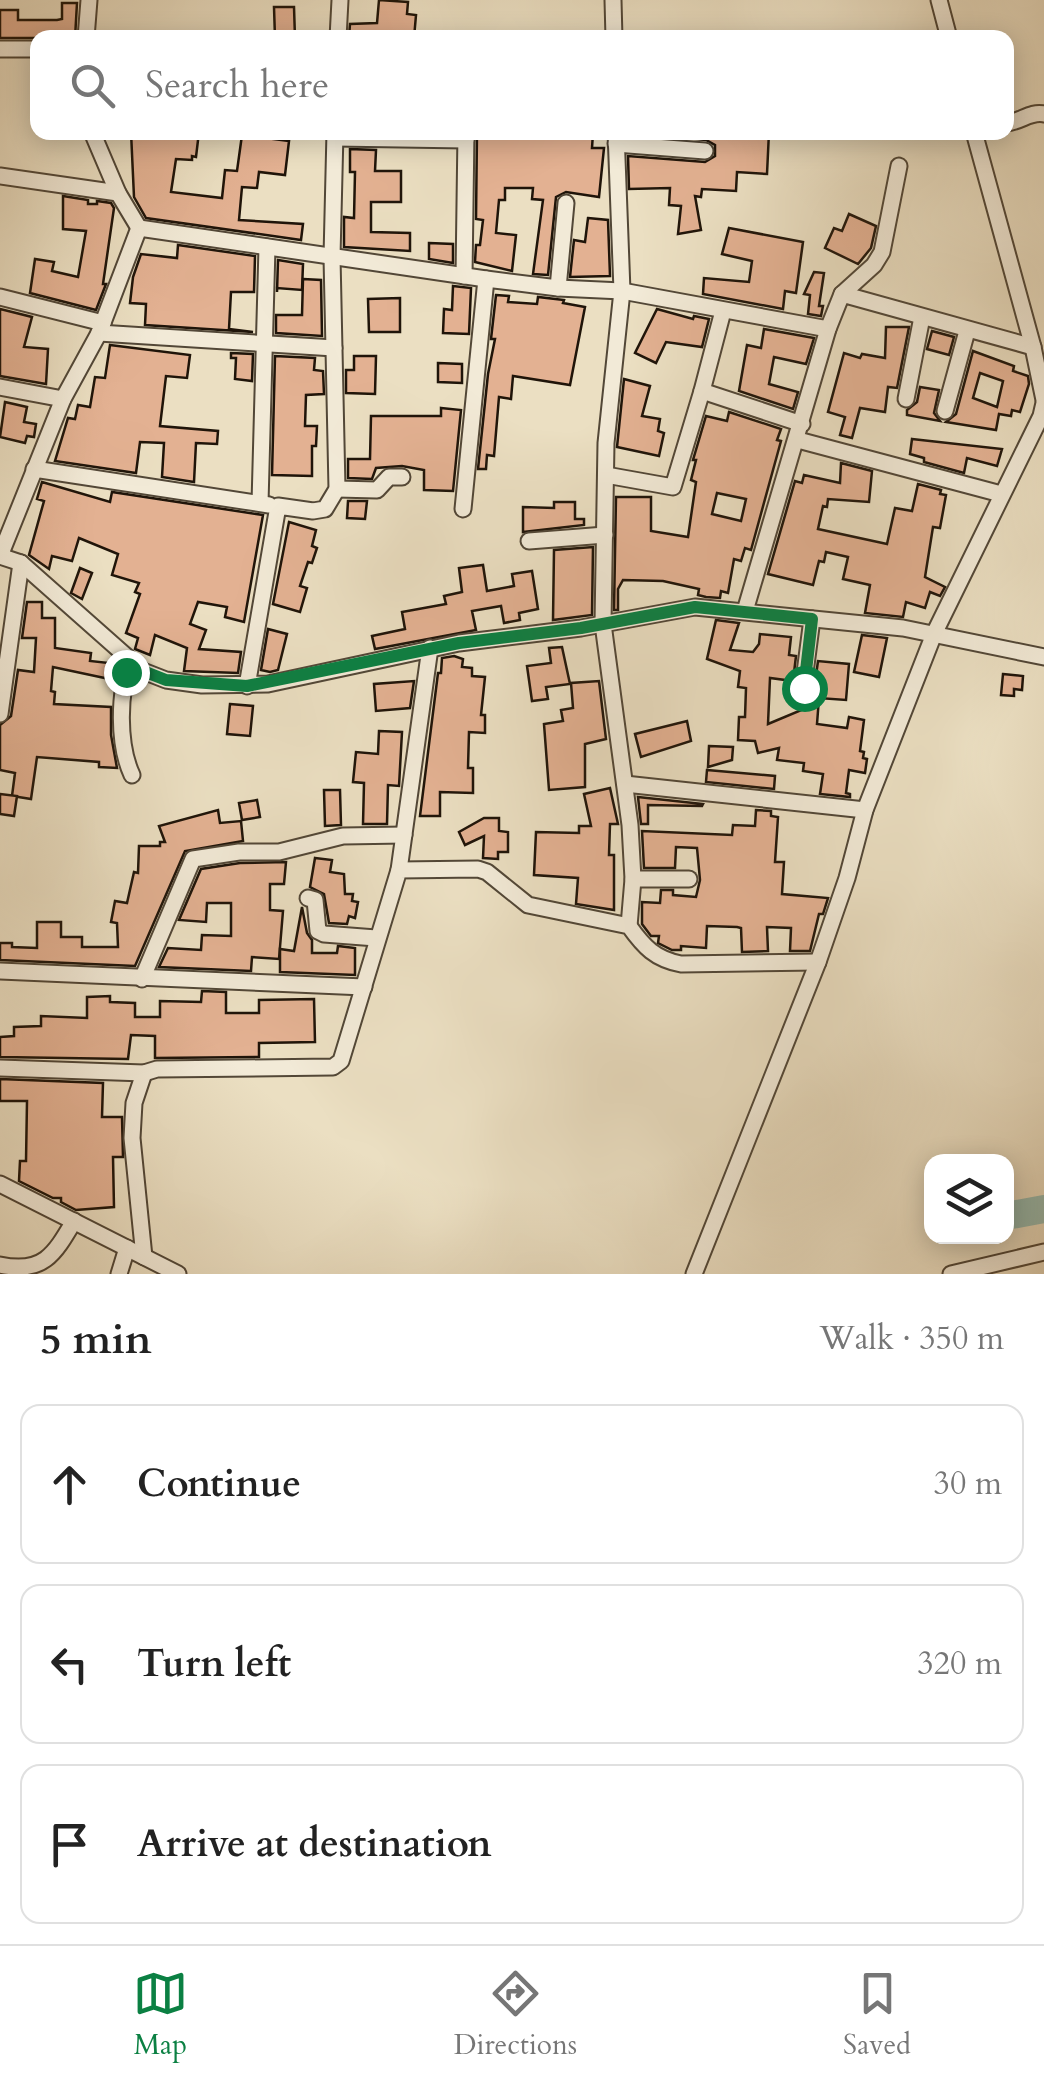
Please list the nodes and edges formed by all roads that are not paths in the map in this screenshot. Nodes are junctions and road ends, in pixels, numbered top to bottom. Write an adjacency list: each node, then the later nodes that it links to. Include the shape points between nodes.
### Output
1 (89, 0): 5 (street)
2 (340, 0): 6 (street)
3 (613, 0): 7 (street)
4 (939, 0): 8 (street)
5 (87, 30)
6 (338, 30)
7 (614, 30)
8 (947, 30)
9 (0, 49): 10 (street)
10 (30, 50)
11 (95, 140): 20 (street)
12 (335, 140): 24 (street)
13 (466, 140): 25 (street)
14 (616, 140): 28 (street)
15 (630, 140): 17 (street)
16 (976, 140): 38 (street)
17 (706, 151)
18 (899, 166): 29 (street, via 882,252)
19 (0, 176): 20 (street)
20 (118, 193): 22 (street)
21 (566, 203): 27 (street)
22 (139, 228): 23 (street); 33 (street)
23 (266, 247): 24 (street); 36 (street)
24 (332, 256): 25 (street); 37 (street)
25 (464, 276): 26 (street)
26 (486, 279): 27 (street); 53 (street)
27 (558, 288): 28 (street)
28 (622, 292): 31 (street); 47 (street)
29 (842, 294): 32 (street); 34 (street)
30 (0, 296): 33 (street)
31 (723, 311): 34 (street); 40 (street)
32 (922, 317): 35 (street); 42 (street)
33 (101, 328): 36 (street); 41 (street)
34 (828, 329): 45 (street)
35 (967, 331): 38 (street); 44 (street)
36 (264, 344): 37 (street); 51 (street)
37 (334, 348): 49 (street)
38 (1033, 348): 43 (street)
39 (0, 387): 41 (street)
40 (702, 391): 45 (street); 47 (street, via 672,488)
41 (64, 399): 46 (street)
42 (906, 399)
43 (1044, 402): 50 (street)
44 (945, 411)
45 (800, 432): 50 (street); 58 (street)
46 (34, 469): 51 (street); 56 (street)
47 (606, 475): 54 (street)
48 (402, 476): 49 (street, via 389,477 377,490)
49 (337, 489): 52 (street, via 325,509)
50 (1001, 494): 61 (street)
51 (260, 504): 52 (street)
52 (278, 506): 65 (street)
53 (463, 510)
54 (604, 535): 55 (street); 60 (street)
55 (529, 540)
56 (0, 556): 57 (street)
57 (21, 563): 64 (street); 67 (street)
58 (745, 611): 59 (street); 60 (street, via 695,607)
59 (812, 619): 61 (street); 66 (street)
60 (603, 624): 62 (street); 69 (street)
61 (934, 634): 63 (street); 70 (street)
62 (430, 648): 65 (street); 71 (street)
63 (1044, 657)
64 (130, 662): 65 (street, via 166,680); 68 (street, via 121,734)
65 (247, 686)
66 (804, 688)
67 (0, 711)
68 (132, 774)
69 (626, 784): 70 (street); 73 (street)
70 (865, 810): 78 (street)
71 (404, 836): 72 (street); 80 (street, via 343,836 280,852 193,858)
72 (399, 870): 76 (street, via 478,869 528,905); 77 (street)
73 (633, 879): 74 (street); 76 (street)
74 (689, 879)
75 (308, 898): 77 (street, via 316,900 318,931)
76 (629, 926): 78 (street, via 663,961)
77 (376, 938): 81 (street)
78 (818, 962): 92 (street)
79 (0, 971): 80 (street)
80 (142, 978): 81 (street)
81 (364, 986): 83 (street, via 342,1060 333,1067)
82 (0, 1068): 83 (street)
83 (144, 1073): 88 (street, via 132,1138)
84 (0, 1184): 85 (street)
85 (74, 1221): 86 (street); 89 (street, via 40,1266)
86 (127, 1248): 88 (street); 90 (street)
87 (1044, 1252): 93 (street)
88 (144, 1257): 91 (street)
89 (0, 1265)
90 (118, 1274)
91 (178, 1274)
92 (694, 1274)
93 (951, 1274)

